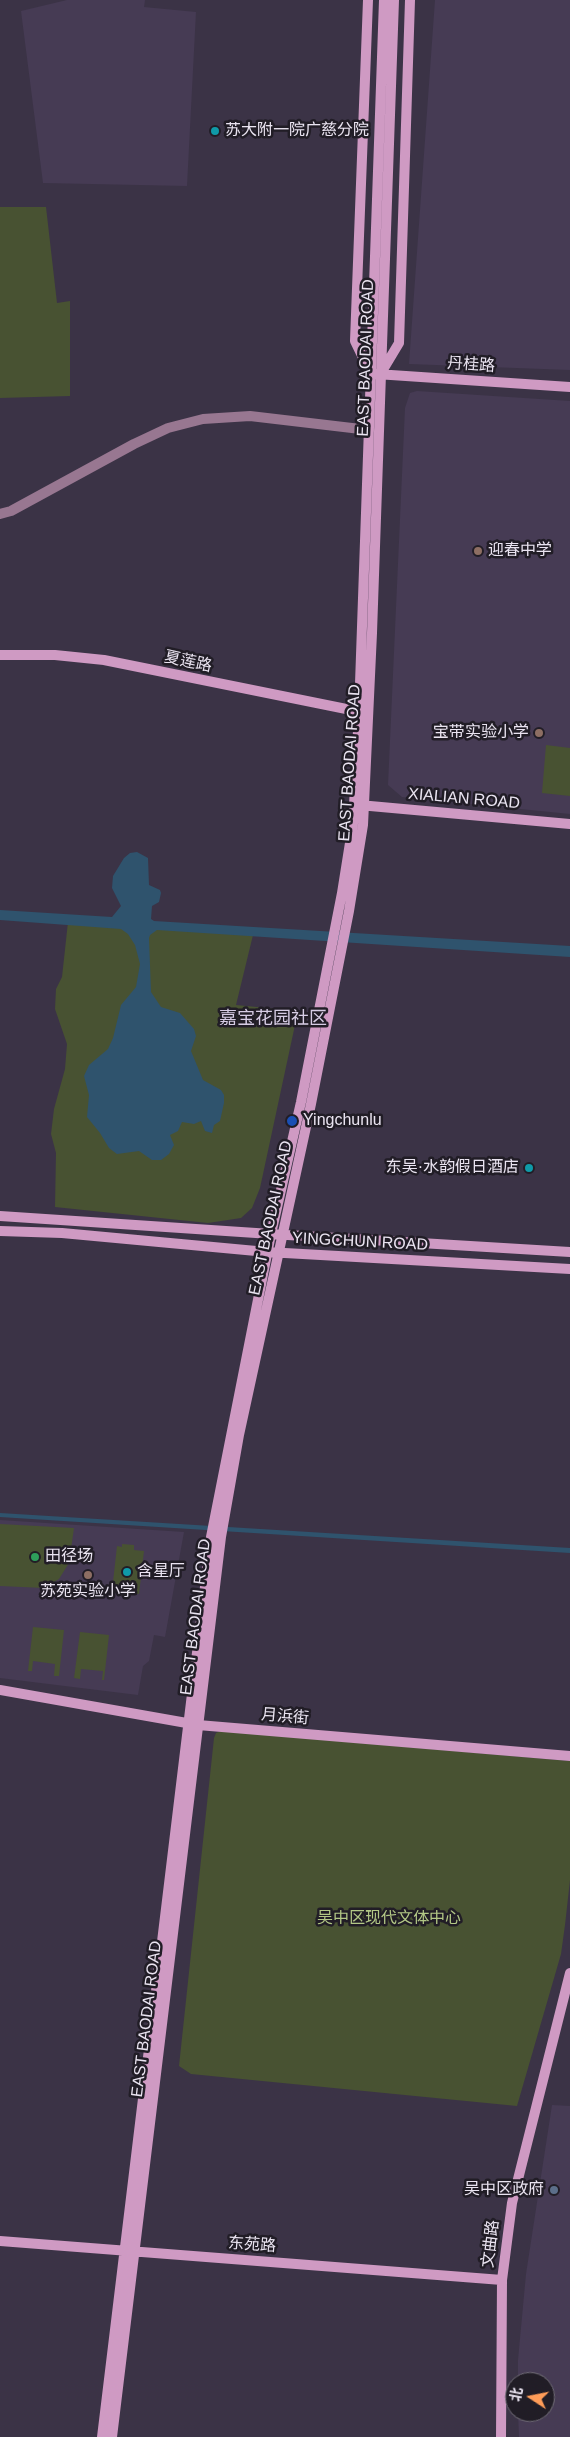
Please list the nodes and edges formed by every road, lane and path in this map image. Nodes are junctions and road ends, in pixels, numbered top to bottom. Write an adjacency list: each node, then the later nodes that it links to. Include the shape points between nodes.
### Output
1 (368, 0): 6 (main road, via 355,341)
2 (384, 0): 5 (main road, EAST BAODAI ROAD)
3 (394, 0): 5 (main road, EAST BAODAI ROAD)
4 (410, 0): 6 (main road, via 399,343)
5 (386, 73): 6 (main road, EAST BAODAI ROAD)
6 (376, 374): 7 (main road, 丹桂路); 8 (main road, EAST BAODAI ROAD); 11 (main road, EAST BAODAI ROAD)
7 (570, 387)
8 (368, 430): 9 (street, via 250,416 203,419 168,428); 11 (main road, EAST BAODAI ROAD)
9 (0, 514)
10 (0, 655): 11 (main road, 夏莲路, via 63,655 104,660)
11 (364, 713): 12 (main road, EAST BAODAI ROAD)
12 (360, 805): 13 (main road, XIALIAN ROAD); 16 (main road, EAST BAODAI ROAD, via 311,1104)
13 (570, 824)
14 (0, 1216): 16 (main road, YINGCHUN ROAD)
15 (0, 1231): 17 (main road, YINGCHUN ROAD, via 62,1233)
16 (276, 1235): 17 (main road, EAST BAODAI ROAD); 18 (main road, YINGCHUN ROAD); 19 (main road, EAST BAODAI ROAD)
17 (267, 1252): 19 (main road, YINGCHUN ROAD); 21 (main road, EAST BAODAI ROAD)
18 (570, 1252)
19 (278, 1253): 20 (main road, YINGCHUN ROAD); 21 (main road, EAST BAODAI ROAD)
20 (570, 1269)
21 (218, 1523): 23 (main road, EAST BAODAI ROAD)
22 (0, 1690): 23 (main road, 月浜街)
23 (193, 1724): 24 (main road, 月浜街); 27 (main road, EAST BAODAI ROAD)
24 (570, 1756)
25 (570, 1973): 28 (main road, 文曲路, via 512,2203)
26 (0, 2241): 27 (main road, 东苑路)
27 (128, 2250): 28 (main road, 东苑路); 29 (main road, EAST BAODAI ROAD); 30 (main road, EAST BAODAI ROAD)
28 (502, 2280): 31 (main road, 文曲路)
29 (102, 2437)
30 (112, 2437)
31 (501, 2437)

